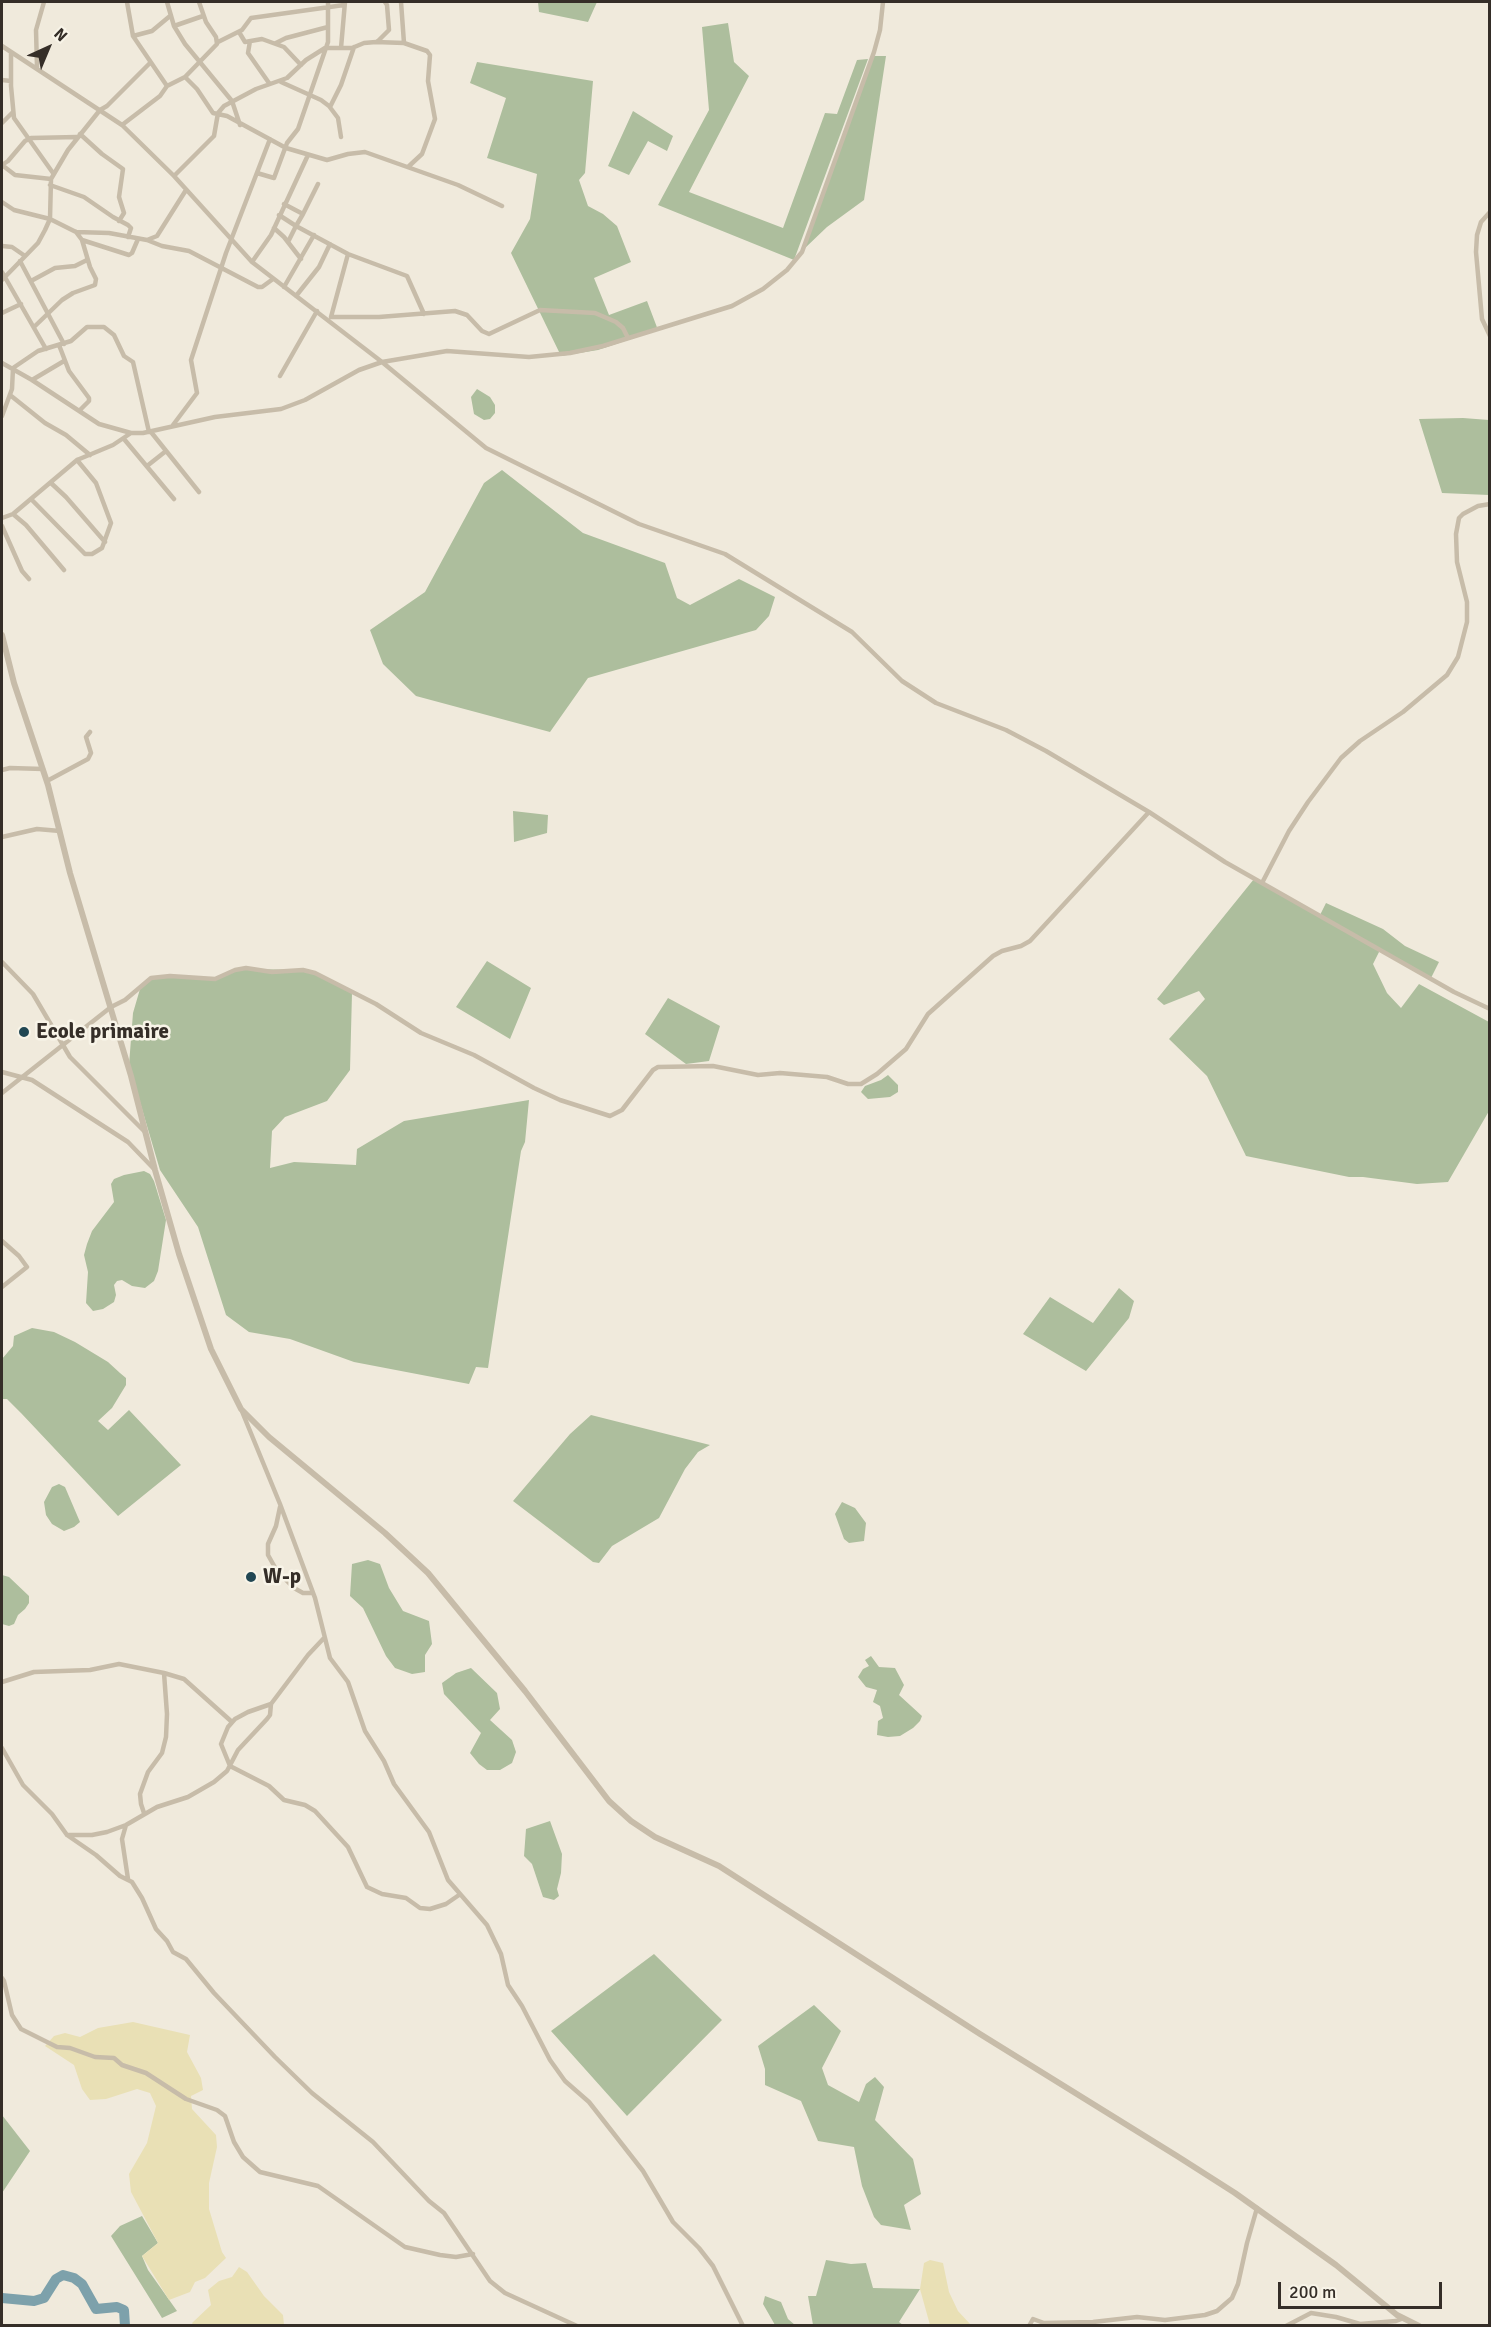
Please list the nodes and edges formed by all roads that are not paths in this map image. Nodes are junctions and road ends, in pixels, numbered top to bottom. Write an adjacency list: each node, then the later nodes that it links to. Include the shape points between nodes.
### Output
1 (44, 2): 31 (street, via 36,30)
2 (128, 2): 17 (street)
3 (166, 2): 12 (street)
4 (199, 2): 13 (street)
5 (385, 2): 10 (street)
6 (401, 2): 11 (street)
7 (883, 2): 105 (street, via 874,52 799,258 749,298)
8 (344, 3): 9 (street); 26 (street)
9 (328, 4): 15 (street); 16 (street, via 251,18)
10 (388, 13): 11 (street); 20 (street, via 388,33)
11 (401, 14): 22 (street)
12 (170, 16): 14 (street); 17 (street, via 152,31)
13 (203, 16): 14 (street); 19 (street)
14 (174, 26): 28 (street)
15 (328, 27): 21 (street); 25 (street)
16 (238, 32): 18 (street, via 244,41); 19 (street)
17 (134, 36): 29 (street)
18 (250, 41): 21 (street); 36 (street, via 248,53)
19 (218, 42): 28 (street)
20 (376, 42): 22 (street); 24 (street)
21 (276, 43): 30 (street)
22 (404, 43): 56 (street, via 429,52 428,81 435,119 422,154)
23 (2, 46): 27 (street)
24 (354, 47): 26 (street); 40 (street)
25 (325, 48): 26 (street); 30 (street); 38 (street)
26 (341, 48)
27 (12, 52): 31 (street); 34 (street)
28 (200, 59): 32 (street); 39 (street)
29 (150, 63): 37 (street); 41 (street)
30 (301, 65): 35 (street)
31 (37, 67): 41 (street)
32 (185, 77): 37 (street); 43 (street, via 210,110)
33 (2, 80): 34 (street)
34 (11, 81): 42 (street)
35 (281, 81): 36 (street); 38 (street)
36 (269, 83): 39 (street)
37 (167, 86): 45 (street)
38 (311, 94): 40 (street); 51 (street)
39 (232, 101): 43 (street); 46 (street)
40 (330, 107): 48 (street, via 338,118)
41 (100, 110): 45 (street); 47 (street)
42 (12, 112): 44 (street); 50 (street)
43 (218, 113): 46 (street); 59 (street, via 214,136)
44 (2, 123)
45 (122, 125): 59 (street)
46 (240, 125): 49 (street)
47 (79, 136): 50 (street); 57 (street); 70 (street, via 123,169 119,197 124,213)
48 (341, 137)
49 (270, 139): 51 (street); 58 (street)
50 (28, 140): 55 (street); 57 (street)
51 (286, 148): 52 (street); 58 (street, via 274,178)
52 (298, 152): 53 (street); 54 (street)
53 (308, 155): 54 (street); 56 (street, via 327,160 365,152)
54 (303, 164): 64 (street)
55 (2, 165): 60 (street, via 15,175)
56 (408, 167): 65 (street)
57 (53, 173): 60 (street)
58 (257, 173): 79 (street)
59 (174, 176): 62 (street)
60 (50, 182): 69 (street); 70 (street, via 84,197)
61 (318, 184): 67 (street)
62 (186, 190): 78 (street, via 157,236); 79 (street)
63 (2, 202): 69 (street, via 23,214)
64 (284, 204): 67 (street); 68 (street)
65 (502, 206)
66 (1490, 212): 104 (street, via 1477,235 1476,252 1482,320)
67 (303, 214): 71 (street)
68 (279, 215): 71 (street); 72 (street)
69 (50, 219): 73 (street); 86 (street, via 38,243)
70 (119, 221): 75 (street, via 130,227)
71 (296, 226): 74 (street); 80 (street)
72 (274, 228): 80 (street); 90 (street)
73 (76, 232): 75 (street); 77 (street)
74 (314, 235): 81 (street); 83 (street)
75 (128, 237): 76 (street)
76 (138, 239): 77 (street, via 129,255); 78 (street)
77 (82, 240): 88 (street)
78 (147, 240): 91 (street, via 189,251)
79 (231, 241): 90 (street); 91 (street)
80 (288, 242): 84 (street)
81 (330, 244): 85 (street); 96 (street, via 319,267)
82 (2, 246): 86 (street, via 12,247)
83 (304, 250): 84 (street); 87 (street)
84 (295, 251): 87 (street)
85 (348, 254): 101 (street, via 407,276); 102 (street)
86 (25, 256): 89 (street)
87 (301, 259): 95 (street)
88 (87, 260): 94 (street, via 55,267); 100 (street, via 95,285 73,293)
89 (20, 261): 92 (street); 94 (street)
90 (252, 262): 93 (street)
91 (221, 269): 93 (street, via 258,287); 117 (street, via 191,360 197,393)
92 (3, 276): 97 (street)
93 (273, 279): 95 (street)
94 (31, 281): 100 (street)
95 (284, 287): 96 (street)
96 (296, 296): 98 (street)
97 (21, 304): 99 (street); 103 (street)
98 (317, 311): 102 (street); 112 (street)
99 (2, 312)
100 (49, 313): 103 (street); 106 (street)
101 (424, 314): 102 (street); 105 (street, via 462,312 489,334 540,310 595,313 616,322)
102 (330, 319): 109 (street)
103 (34, 327): 107 (street)
104 (1490, 336)
105 (628, 338): 109 (street, via 558,355 447,351)
106 (61, 345): 107 (street); 108 (street); 118 (street, via 87,327 104,327 114,334 124,356 133,362)
107 (46, 349): 111 (street)
108 (64, 361): 113 (street); 115 (street, via 89,398)
109 (382, 362): 117 (street, via 280,410); 141 (street, via 496,454 639,524 725,554 852,632 902,681 936,703 1006,730)
110 (2, 363): 111 (street)
111 (13, 368): 113 (street); 114 (street)
112 (280, 376)
113 (32, 380): 115 (street)
114 (10, 395): 116 (street); 122 (street)
115 (80, 411): 119 (street, via 99,424)
116 (2, 416)
117 (173, 425): 118 (street)
118 (150, 432): 119 (street); 121 (street)
119 (131, 433): 120 (street)
120 (124, 439): 122 (street); 124 (street)
121 (166, 451): 124 (street); 126 (street)
122 (90, 455): 123 (street)
123 (77, 460): 125 (street); 133 (street, via 96,483 109,518)
124 (147, 466): 128 (street)
125 (51, 483): 127 (street); 133 (street)
126 (199, 492)
127 (31, 499): 130 (street); 133 (street, via 85,554 100,550)
128 (174, 499)
129 (1490, 504): 144 (street, via 1478,506 1459,518 1456,549 1467,622 1458,657 1447,675 1341,758 1289,831)
130 (13, 514): 131 (street); 134 (street)
131 (2, 518)
132 (2, 526): 135 (street)
133 (105, 542)
134 (63, 570)
135 (29, 579)
136 (2, 635): 138 (street)
137 (90, 732): 140 (street, via 86,737 91,753 88,759)
138 (43, 769): 139 (street); 140 (street)
139 (2, 770)
140 (47, 781): 142 (street)
141 (1149, 812): 144 (street); 146 (street, via 1030,941 993,956 928,1014 906,1049 861,1084 827,1077 758,1075 713,1066 658,1067 622,1110 610,1116 534,1088 303,970 272,972 246,968 215,979 151,978)
142 (60, 831): 143 (street, via 37,829); 146 (street)
143 (2, 837)
144 (1262, 883): 147 (street)
145 (2, 962): 148 (street, via 33,994)
146 (111, 1007): 148 (street); 154 (street)
147 (1490, 1009)
148 (61, 1046): 150 (street); 154 (street)
149 (2, 1072): 150 (street)
150 (20, 1077): 152 (street); 155 (street, via 32,1080 128,1142)
151 (2, 1085): 152 (street)
152 (10, 1085): 153 (street)
153 (2, 1093)
154 (144, 1131): 155 (street)
155 (155, 1170): 158 (street, via 203,1329)
156 (2, 1241): 157 (street, via 27,1267)
157 (2, 1287)
158 (241, 1409): 159 (street); 174 (street, via 428,1573 609,1801 631,1821 655,1837 719,1866)
159 (280, 1504): 160 (street); 160 (street, via 268,1555 294,1588)
160 (312, 1593): 161 (street)
161 (324, 1638): 164 (street); 172 (street, via 330,1658 348,1682 365,1731 394,1784 429,1832 448,1880)
162 (164, 1673): 163 (street, via 120,1664 90,1670 34,1672); 165 (street, via 184,1679); 168 (street, via 166,1737 162,1753 148,1772 140,1794)
163 (2, 1682)
164 (271, 1704): 165 (street); 167 (street, via 270,1715 238,1750)
165 (232, 1722): 167 (street, via 221,1744)
166 (2, 1748): 170 (street, via 23,1785)
167 (230, 1766): 168 (street, via 214,1782 188,1797); 172 (street, via 269,1786 284,1800 315,1811 348,1847 367,1887 430,1909)
168 (144, 1813): 169 (street)
169 (126, 1825): 170 (street, via 92,1835); 171 (street, via 122,1839)
170 (67, 1835): 171 (street)
171 (128, 1879): 175 (street, via 173,1952 186,1959 312,2093 373,2142 444,2212)
172 (459, 1895): 178 (street, via 487,1925 501,1954 508,1985 550,2060 565,2081 589,2102 643,2171 674,2222 713,2266)
173 (2, 1978): 175 (street, via 12,2015 21,2029 57,2047 114,2058 140,2069 186,2099 217,2110 225,2116 243,2157 260,2172 318,2186 405,2247 456,2257)
174 (1257, 2208): 176 (street); 179 (street, via 1238,2284 1232,2298 1217,2311 1165,2320 1137,2317 1044,2323 1033,2319)
175 (473, 2254): 177 (street, via 497,2288)
176 (1404, 2318): 180 (street, via 1360,2324 1311,2313); 181 (street)
177 (577, 2325)
178 (743, 2325)
179 (1029, 2325)
180 (1286, 2325)
181 (1419, 2325)

